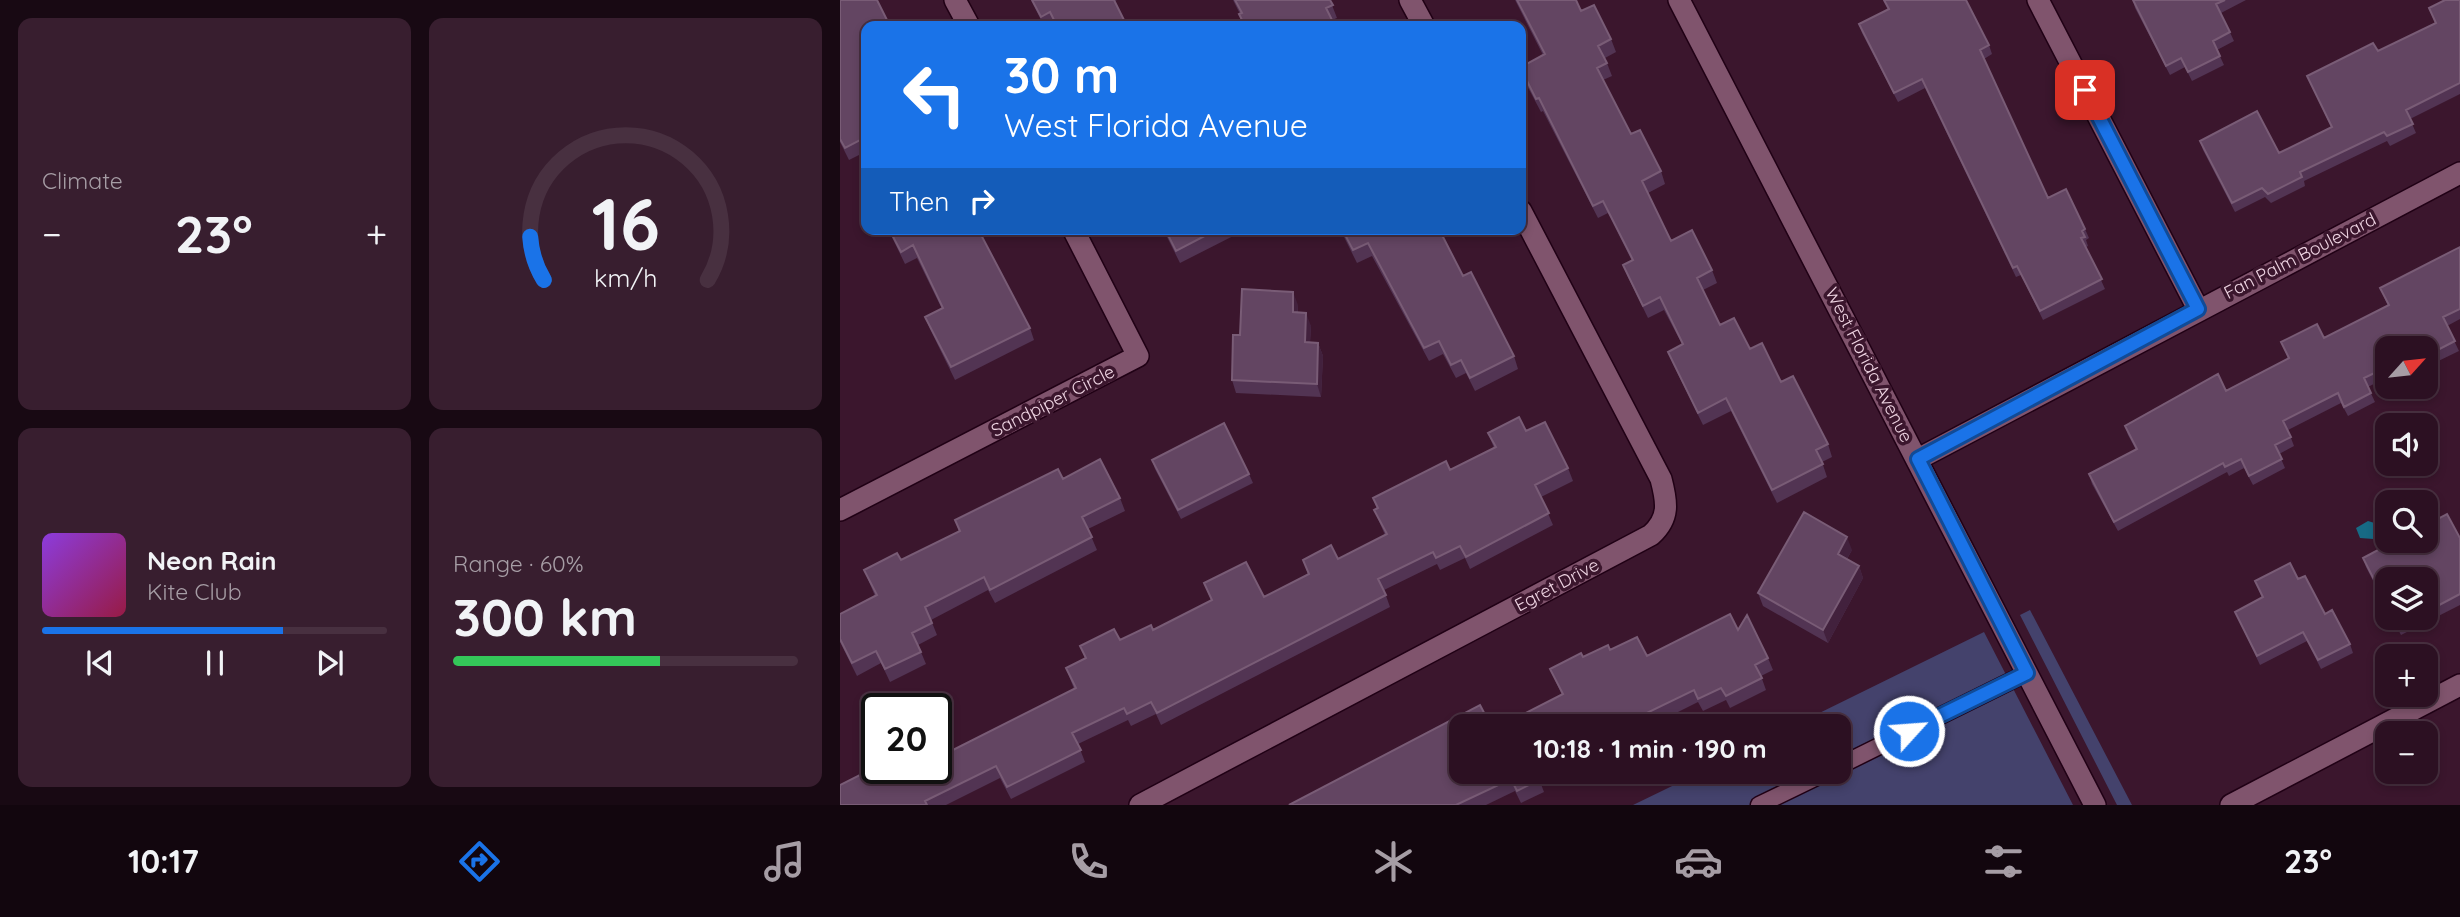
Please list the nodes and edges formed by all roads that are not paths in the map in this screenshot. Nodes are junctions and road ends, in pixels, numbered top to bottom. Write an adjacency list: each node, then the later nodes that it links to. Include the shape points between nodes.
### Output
1 (955, 0): 5 (street)
2 (1410, 0): 6 (street)
3 (1679, 0): 11 (street, West Florida Avenue)
4 (2038, 0): 10 (street)
5 (966, 21)
6 (1421, 21)
7 (2460, 173): 10 (street, Fan Palm Boulevard)
8 (1526, 221): 17 (street, Egret Drive, via 1661,479 1667,504 1663,524 1651,535)
9 (1076, 235): 12 (street, Sandpiper Circle, via 1138,356)
10 (2198, 309): 11 (street, Fan Palm Boulevard)
11 (1918, 459): 13 (street, West Florida Avenue)
12 (840, 510)
13 (2027, 673): 15 (lane); 19 (street, West Florida Avenue)
14 (2460, 685): 20 (street)
15 (1851, 760)
16 (1802, 784): 18 (lane)
17 (1140, 805)
18 (1759, 805)
19 (2095, 805)
20 (2231, 805)

